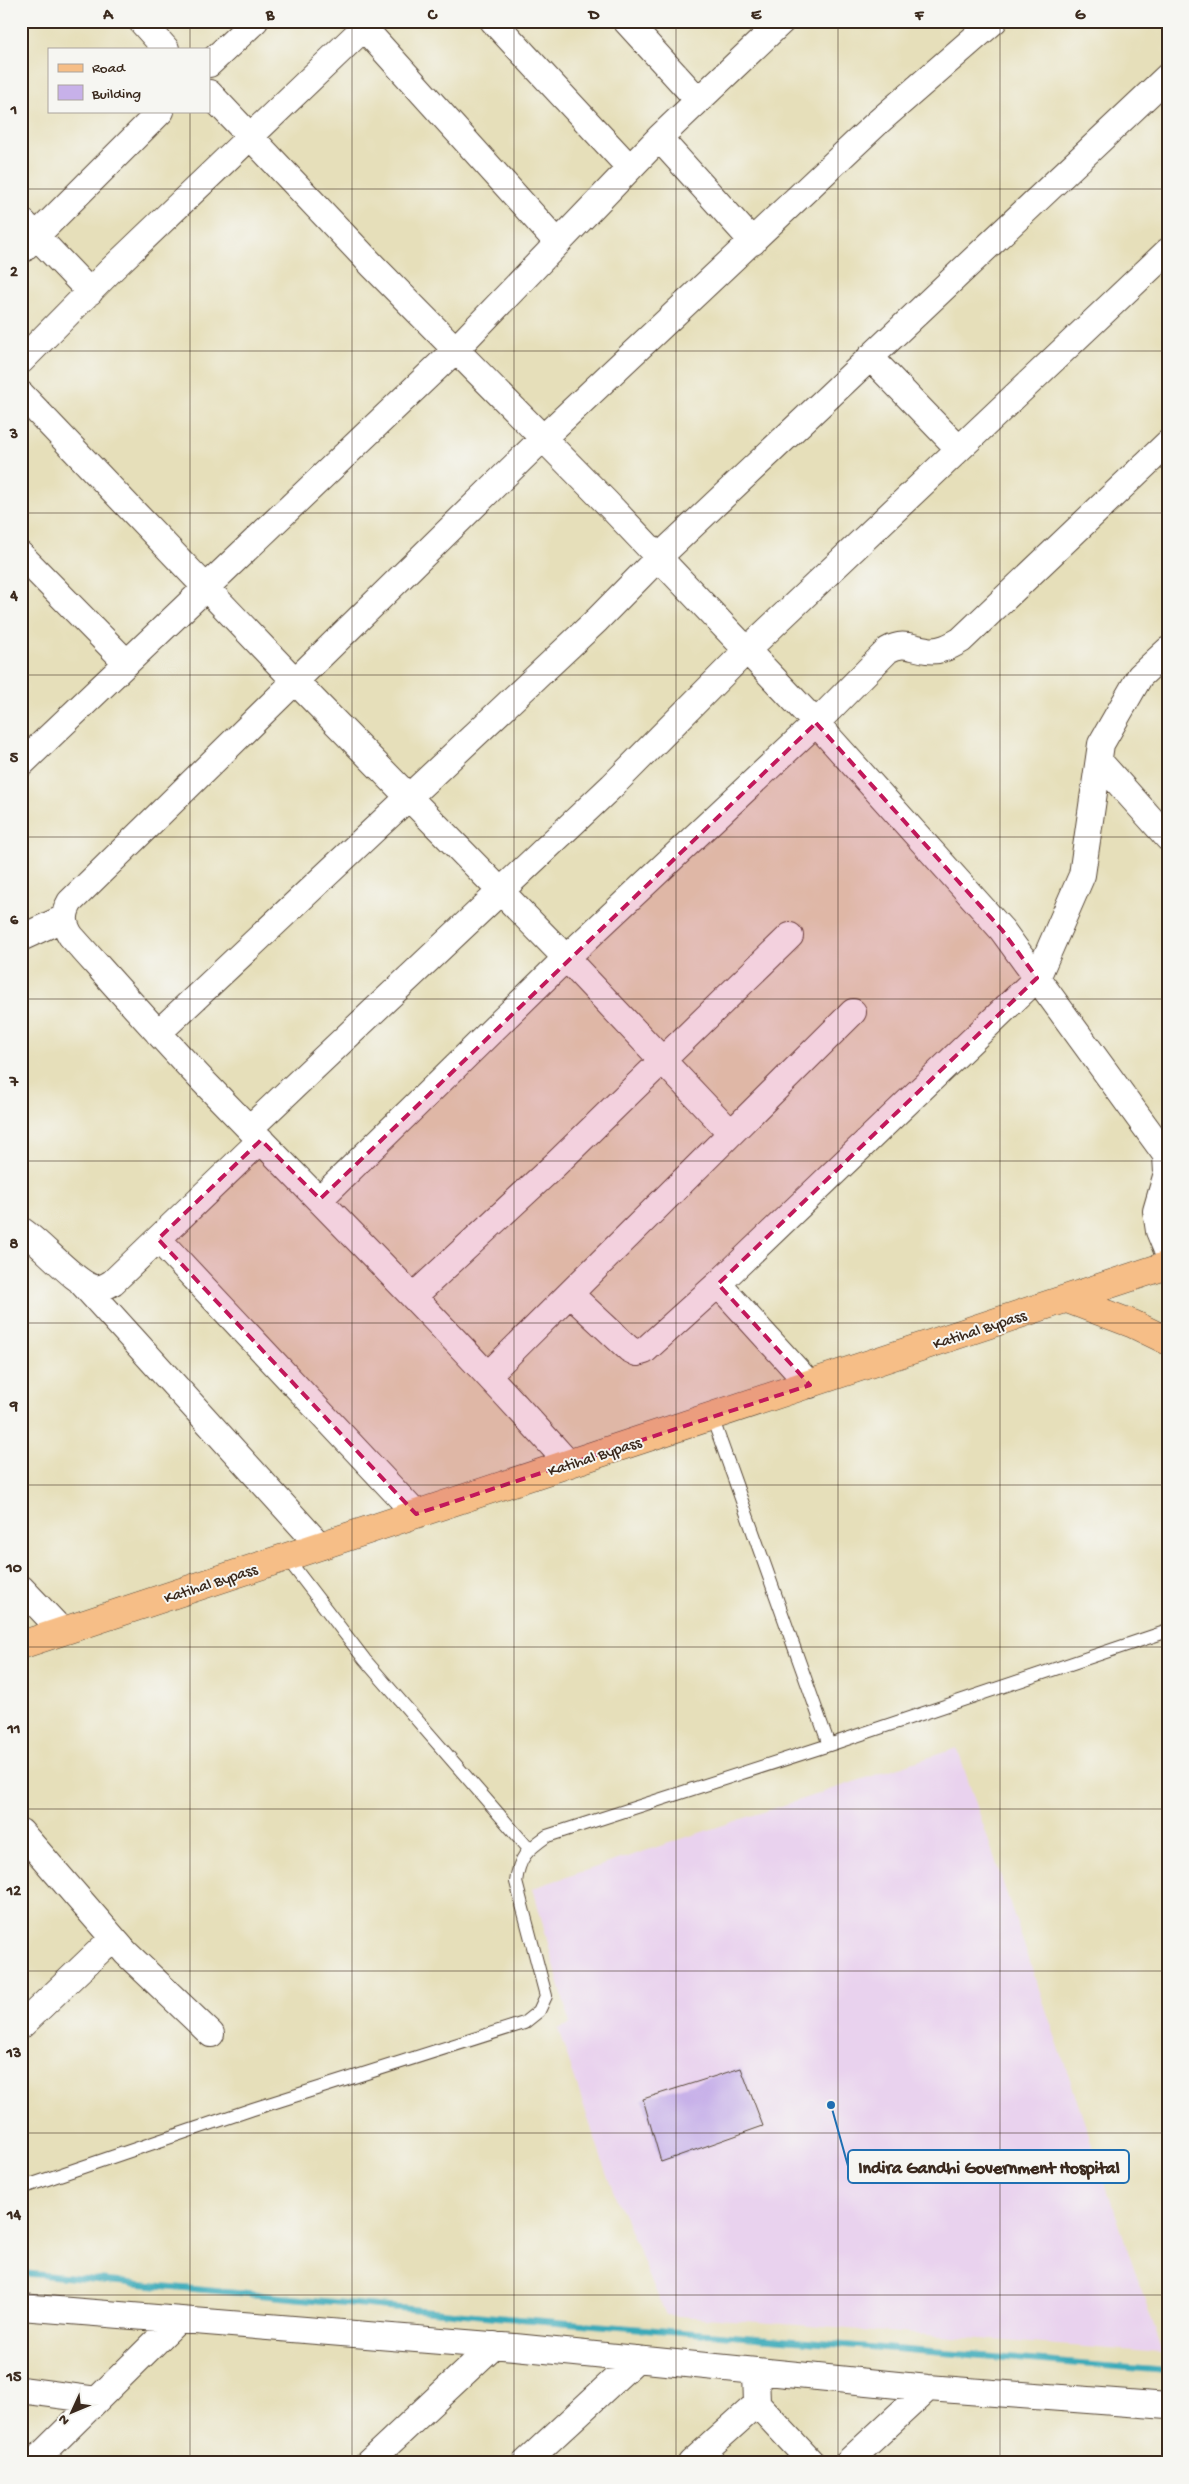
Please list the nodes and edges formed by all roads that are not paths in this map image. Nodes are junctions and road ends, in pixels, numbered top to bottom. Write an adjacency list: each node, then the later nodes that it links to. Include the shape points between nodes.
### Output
1 (140, 21): 8 (street)
2 (255, 21): 9 (street)
3 (493, 21): 16 (street)
4 (626, 21): 12 (street)
5 (994, 21): 19 (street, via 878,123)
6 (773, 24): 12 (street)
7 (368, 25): 14 (street); 18 (street)
8 (165, 48)
9 (210, 63)
10 (1168, 76): 23 (street)
11 (210, 94): 14 (street)
12 (698, 100): 15 (street)
13 (160, 112): 17 (street)
14 (250, 136): 21 (street); 22 (street)
15 (659, 138): 16 (street); 19 (street)
16 (630, 168): 18 (street)
17 (26, 236): 21 (street)
18 (558, 242): 22 (street)
19 (753, 242): 26 (street)
20 (1168, 251): 28 (street)
21 (90, 292): 24 (street)
22 (454, 350): 26 (street); 31 (street)
23 (870, 357): 28 (street); 30 (street)
24 (21, 361)
25 (21, 394): 31 (street)
26 (542, 439): 30 (street); 35 (street)
27 (1168, 443): 36 (street, via 962,640 938,650 904,644 888,650)
28 (959, 449): 33 (street)
29 (21, 555): 34 (street)
30 (658, 558): 33 (street); 39 (street)
31 (206, 588): 34 (street); 35 (street)
32 (1168, 650): 37 (street, via 1140,676 1101,744)
33 (746, 651): 36 (street); 41 (street, via 612,786)
34 (127, 663): 38 (street)
35 (295, 681): 39 (street); 42 (street, via 70,902)
36 (816, 723): 45 (street); 46 (street, via 1002,930)
37 (1099, 761): 40 (street); 46 (street, via 1082,875)
38 (21, 764)
39 (409, 798): 41 (street); 48 (street)
40 (1167, 836)
41 (499, 890): 45 (street); 51 (street)
42 (64, 918): 44 (street); 48 (street, via 71,936)
43 (790, 936): 49 (street)
44 (21, 938)
45 (566, 958): 49 (street); 53 (street)
46 (1037, 978): 52 (street); 59 (street)
47 (853, 1012): 50 (street)
48 (158, 1033): 51 (street)
49 (662, 1059): 50 (street); 61 (street, via 556,1164)
50 (731, 1133): 60 (street)
51 (256, 1134): 53 (street); 55 (street)
52 (1167, 1155): 56 (street, via 1167,1174 1156,1211 1159,1231)
53 (320, 1199): 61 (street)
54 (21, 1230): 58 (street)
55 (158, 1239): 58 (street, via 106,1287 96,1288); 68 (street)
56 (1168, 1253)
57 (1168, 1265): 62 (main road, Katihal Bypass)
58 (82, 1282): 69 (street)
59 (718, 1284): 60 (street, via 644,1351 637,1353); 65 (street)
60 (570, 1294): 64 (street)
61 (414, 1296): 64 (street)
62 (1067, 1299): 63 (main road); 65 (main road, Katihal Bypass)
63 (1168, 1341)
64 (489, 1374): 67 (street)
65 (810, 1384): 66 (main road, Katihal Bypass)
66 (712, 1417): 67 (main road, Katihal Bypass); 75 (lane)
67 (568, 1463): 68 (main road, Katihal Bypass)
68 (416, 1514): 69 (main road, Katihal Bypass)
69 (320, 1546): 70 (main road, Katihal Bypass)
70 (286, 1557): 72 (main road, Katihal Bypass); 77 (lane, via 365,1660)
71 (21, 1588): 72 (street)
72 (62, 1631): 74 (main road, Katihal Bypass)
73 (1168, 1631): 75 (lane)
74 (21, 1645)
75 (829, 1745): 77 (lane, via 547,1836)
76 (23, 1837): 78 (street)
77 (529, 1849): 81 (lane, via 518,1865 516,1882 546,1996 538,2011 524,2023 253,2109)
78 (113, 1938): 79 (street); 80 (street)
79 (21, 2026)
80 (211, 2034)
81 (21, 2188)
82 (21, 2307): 83 (street)
83 (178, 2320): 84 (street); 89 (street)
84 (494, 2345): 85 (street); 94 (street)
85 (636, 2359): 86 (street); 95 (street)
86 (756, 2371): 87 (street); 90 (street)
87 (928, 2388): 91 (street); 92 (street)
88 (21, 2390): 89 (street)
89 (97, 2400): 93 (street)
90 (757, 2404): 96 (street); 97 (street)
91 (1168, 2406)
92 (858, 2459)
93 (32, 2463)
94 (368, 2463)
95 (525, 2463)
96 (691, 2463)
97 (812, 2463)

